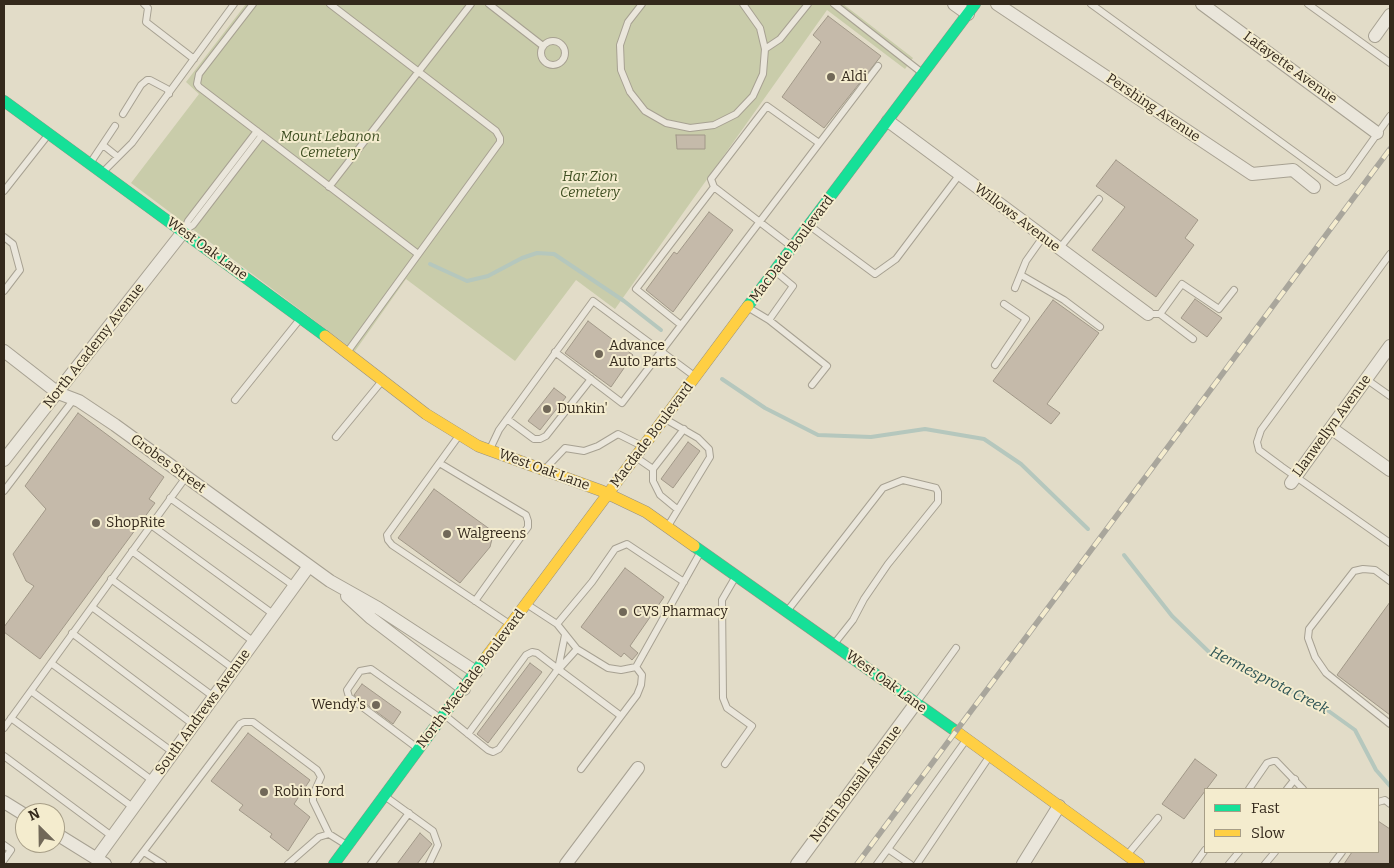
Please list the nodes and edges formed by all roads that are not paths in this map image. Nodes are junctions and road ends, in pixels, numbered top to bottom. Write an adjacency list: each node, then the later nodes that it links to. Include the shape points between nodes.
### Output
1 (144, 4): 22 (lane, via 148,8 146,22)
2 (234, 4): 22 (lane)
3 (253, 4): 33 (lane, via 199,74 197,84)
4 (330, 4): 25 (lane)
5 (471, 4): 25 (lane)
6 (489, 4): 20 (lane)
7 (642, 4): 21 (lane, via 628,22 620,45 621,70 630,92 645,111 666,123 690,128 714,125 736,114 753,96 763,74)
8 (743, 4): 21 (lane, via 760,28)
9 (808, 4): 21 (lane, via 780,39)
10 (834, 4): 26 (lane)
11 (954, 4): 17 (street)
12 (976, 4): 17 (main road)
13 (996, 4): 44 (street, Pershing Avenue, via 1252,174 1293,170)
14 (1091, 4): 34 (lane, via 1336,182 1347,176)
15 (1202, 4): 34 (street, Lafayette Avenue)
16 (1308, 4): 23 (lane)
17 (968, 14): 26 (main road)
18 (1390, 15): 19 (street)
19 (1375, 36)
20 (543, 46)
21 (765, 49)
22 (194, 59): 27 (lane)
23 (1390, 63)
24 (878, 66): 36 (lane)
25 (418, 71): 42 (lane); 54 (lane, via 496,131 500,142)
26 (923, 74): 31 (main road)
27 (169, 94): 29 (lane, via 167,89 147,80); 38 (lane)
28 (4, 101): 35 (main road, West Oak Lane)
29 (123, 114)
30 (1390, 116): 34 (lane)
31 (888, 121): 41 (street, Willows Avenue); 48 (main road, MacDade Boulevard)
32 (116, 126): 37 (lane)
33 (260, 133): 42 (lane); 49 (lane, via 188,221)
34 (1377, 133)
35 (49, 134): 39 (main road, West Oak Lane); 45 (lane)
36 (819, 143): 43 (lane, via 767,106 711,179); 47 (lane)
37 (103, 145): 38 (lane); 39 (lane)
38 (118, 157): 40 (lane)
39 (90, 164): 40 (main road, West Oak Lane)
40 (102, 172): 49 (main road, West Oak Lane)
41 (960, 174): 48 (lane, via 896,259 874,274); 51 (street, Willows Avenue)
42 (330, 187): 54 (lane)
43 (714, 187): 47 (lane); 66 (lane, via 636,289)
44 (1314, 187)
45 (4, 191)
46 (1099, 199): 53 (lane)
47 (759, 222): 52 (lane); 66 (lane)
48 (809, 225): 52 (main road, MacDade Boulevard)
49 (183, 232): 64 (main road, West Oak Lane); 80 (street, North Academy Avenue)
50 (4, 237): 60 (lane, via 13,244 20,270)
51 (1043, 237): 53 (street, Willows Avenue); 57 (lane, via 1026,261)
52 (793, 248): 56 (main road, MacDade Boulevard)
53 (1060, 249): 63 (street, Willows Avenue)
54 (418, 254): 71 (lane)
55 (1390, 254): 99 (lane, via 1260,430 1259,450)
56 (775, 272): 62 (main road, MacDade Boulevard); 65 (lane, via 793,286)
57 (1021, 275): 58 (lane); 67 (lane)
58 (1015, 288)
59 (1234, 290): 63 (lane, via 1219,309 1182,284)
60 (4, 291)
61 (1004, 304): 74 (lane, via 1026,319)
62 (748, 307): 65 (lane); 75 (main road, MacDade Boulevard)
63 (1154, 314): 68 (lane)
64 (301, 318): 71 (main road, West Oak Lane); 83 (lane)
65 (769, 320): 79 (lane, via 827,366)
66 (681, 325): 73 (lane)
67 (1100, 326)
68 (1194, 339)
69 (1390, 346): 77 (street, Llanwellyn Avenue)
70 (4, 351): 80 (street, Grobes Street)
71 (347, 352): 78 (main road, West Oak Lane)
72 (555, 352): 73 (lane, via 593,301); 76 (lane); 85 (lane)
73 (661, 352): 75 (lane); 76 (lane, via 622,403)
74 (995, 365)
75 (696, 377): 84 (main road, Macdade Boulevard)
76 (591, 379): 85 (lane, via 546,436 540,439 534,439)
77 (1366, 379): 81 (lane); 86 (street, Llanwellyn Avenue)
78 (383, 380): 88 (main road, West Oak Lane); 89 (lane)
79 (812, 385)
80 (58, 393): 82 (street, Grobes Street); 93 (street, North Academy Avenue)
81 (1390, 396)
82 (74, 399): 98 (street, Grobes Street); 100 (lane)
83 (235, 400)
84 (665, 418): 87 (lane); 90 (main road, Macdade Boulevard)
85 (507, 419): 91 (lane)
86 (1331, 428): 96 (street); 99 (street, Llanwellyn Avenue)
87 (684, 429): 95 (lane); 103 (lane, via 709,449 710,457)
88 (459, 435): 91 (main road, West Oak Lane); 94 (lane)
89 (336, 437)
90 (643, 447): 92 (main road, Macdade Boulevard); 97 (lane, via 618,434 584,451 565,448)
91 (490, 451): 97 (main road, West Oak Lane)
92 (636, 457): 95 (lane); 101 (main road, Macdade Boulevard)
93 (4, 460)
94 (441, 464): 116 (lane, via 387,535 388,540); 116 (lane, via 526,515 528,521 528,527)
95 (653, 469): 103 (lane, via 653,481 660,495)
96 (1390, 470)
97 (544, 471): 101 (main road, West Oak Lane)
98 (186, 477): 102 (lane); 109 (street, Grobes Street)
99 (1294, 479): 106 (lane)
100 (4, 491)
101 (608, 494): 105 (main road, West Oak Lane, via 646,512); 117 (main road, North Macdade Boulevard)
102 (170, 498): 104 (lane); 115 (lane)
103 (677, 509): 105 (lane)
104 (151, 525): 108 (lane); 120 (lane)
105 (668, 527): 107 (main road, West Oak Lane)
106 (1390, 543)
107 (701, 550): 110 (main road, West Oak Lane); 114 (lane)
108 (132, 551): 111 (lane); 125 (lane)
109 (309, 566): 112 (street, Grobes Street); 115 (street, South Andrews Avenue)
110 (736, 575): 119 (main road, West Oak Lane); 150 (lane, via 722,600 722,698 728,708 752,726)
111 (112, 579): 118 (lane); 131 (lane)
112 (330, 581): 133 (street, Grobes Street); 134 (street, Grobes Street, via 371,618)
113 (1390, 581): 141 (lane, via 1375,570 1354,571 1310,629 1308,638 1326,673)
114 (684, 582): 121 (lane, via 627,544 615,548); 130 (lane)
115 (294, 586): 120 (street, South Andrews Avenue)
116 (474, 601): 122 (lane)
117 (527, 604): 121 (lane); 122 (main road, North Macdade Boulevard)
118 (92, 606): 123 (lane); 136 (lane)
119 (787, 611): 126 (main road, West Oak Lane); 126 (lane, via 883,488 903,480 936,488 938,502 888,564 854,620)
120 (273, 614): 125 (street, South Andrews Avenue)
121 (557, 624): 124 (lane)
122 (511, 625): 133 (main road, North Macdade Boulevard)
123 (72, 634): 129 (lane); 142 (lane)
124 (565, 635): 128 (lane); 132 (lane)
125 (254, 642): 131 (street, South Andrews Avenue)
126 (834, 644): 137 (main road, West Oak Lane)
127 (956, 648): 137 (lane)
128 (577, 649): 130 (lane, via 608,668); 132 (lane)
129 (51, 663): 135 (lane); 147 (lane)
130 (636, 667): 138 (lane, via 642,675 642,685)
131 (234, 669): 136 (street, South Andrews Avenue)
132 (558, 670): 138 (lane); 144 (lane, via 499,748 493,752 488,750); 144 (lane, via 538,652 526,655)
133 (476, 672): 134 (main road, North Macdade Boulevard)
134 (464, 689): 139 (main road, North Macdade Boulevard)
135 (31, 691): 140 (lane); 154 (lane)
136 (214, 697): 142 (street, South Andrews Avenue)
137 (916, 703): 145 (main road, West Oak Lane); 188 (street, North Bonsall Avenue)
138 (621, 716): 152 (lane)
139 (442, 717): 144 (lane); 146 (main road, North Macdade Boulevard); 146 (lane, via 371,669 360,671 347,690 349,697)
140 (11, 718): 143 (lane); 163 (lane)
141 (1390, 724)
142 (194, 725): 147 (street, South Andrews Avenue)
143 (4, 728)
144 (468, 734)
145 (966, 739): 149 (main road, West Oak Lane); 172 (lane)
146 (419, 750): 158 (main road, North Macdade Boulevard)
147 (174, 753): 154 (street, South Andrews Avenue)
148 (4, 756): 168 (lane)
149 (990, 756): 162 (main road, West Oak Lane); 191 (lane)
150 (725, 764)
151 (638, 768): 187 (street)
152 (581, 769)
153 (1295, 779): 155 (lane, via 1273,761 1267,763); 156 (lane); 157 (lane)
154 (153, 781): 163 (street, South Andrews Avenue)
155 (1249, 788)
156 (1288, 788)
157 (1302, 788)
158 (384, 796): 165 (lane); 171 (main road, North Macdade Boulevard)
159 (4, 802): 164 (street)
160 (1379, 802): 161 (lane, via 1385,800)
161 (1390, 804)
162 (1059, 806): 178 (main road, West Oak Lane); 192 (street)
163 (134, 808): 168 (street, South Andrews Avenue)
164 (15, 809)
165 (408, 813): 185 (lane); 186 (lane, via 433,831 438,846)
166 (1158, 818): 178 (lane)
167 (329, 834): 171 (lane); 174 (lane, via 313,801 321,777 317,770 253,722 244,722); 183 (lane, via 319,837)
168 (113, 837): 180 (street, South Andrews Avenue)
169 (65, 840): 180 (street)
170 (4, 845): 179 (lane, via 11,850)
171 (348, 845): 184 (main road, North Macdade Boulevard)
172 (888, 849): 189 (lane); 190 (lane)
173 (1204, 851): 194 (lane)
174 (144, 852): 181 (lane); 182 (lane)
175 (1237, 853): 195 (lane)
176 (1274, 853): 196 (lane)
177 (1341, 853): 197 (lane)
178 (1127, 855): 193 (main road, West Oak Lane)
179 (4, 860)
180 (101, 862)
181 (134, 864)
182 (163, 864)
183 (288, 864)
184 (334, 864)
185 (370, 864)
186 (428, 864)
187 (566, 864)
188 (797, 864)
189 (877, 864)
190 (910, 864)
191 (917, 864)
192 (1023, 864)
193 (1140, 864)
194 (1195, 864)
195 (1229, 864)
196 (1265, 864)
197 (1333, 864)

